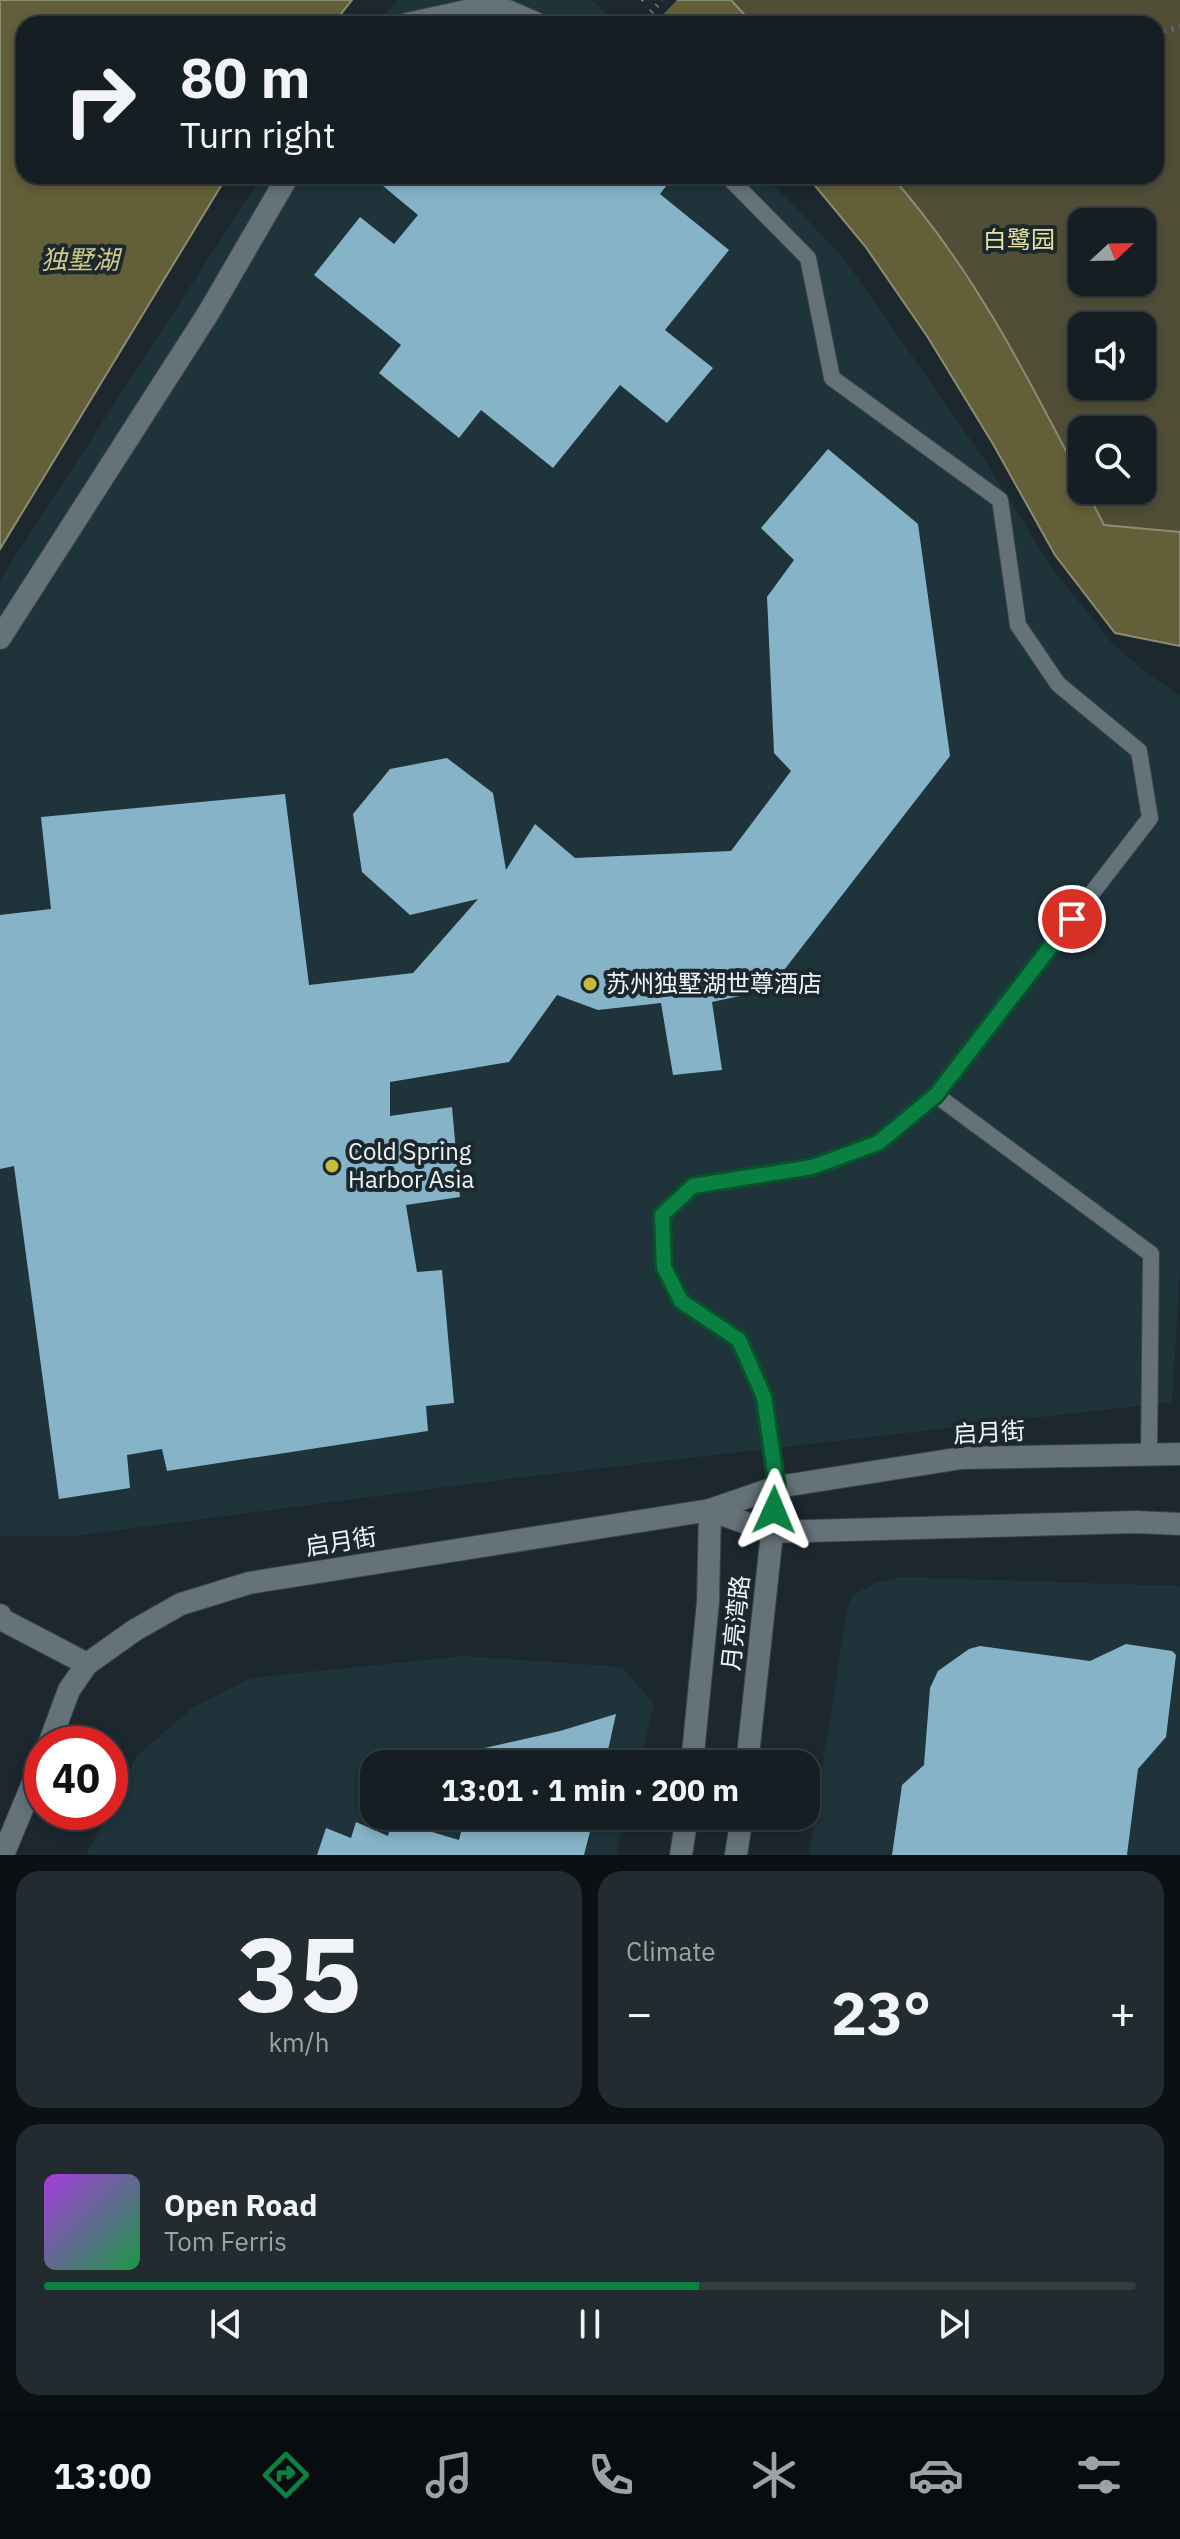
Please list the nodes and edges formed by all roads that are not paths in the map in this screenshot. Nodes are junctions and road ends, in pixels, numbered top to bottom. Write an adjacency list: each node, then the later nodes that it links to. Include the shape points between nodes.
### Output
1 (444, 16): 2 (street, via 471,10)
2 (520, 16)
3 (283, 184): 5 (street, via 209,312)
4 (735, 184): 6 (lane, via 808,258 832,378 1000,500 1018,625 1058,684 1139,751 1150,818)
5 (0, 638)
6 (936, 1095): 7 (lane, via 1151,1254); 9 (lane, via 878,1143 812,1167 693,1186 662,1215 664,1267 681,1301 739,1340 764,1397)
7 (1149, 1454): 8 (street, 启月街); 9 (street, 启月街, via 962,1458)
8 (1180, 1454)
9 (777, 1487): 10 (street, 启月街); 12 (street, 月亮湾路)
10 (710, 1510): 12 (street, 启月街); 14 (street, 启月街, via 249,1583 181,1604); 16 (street, 月亮湾路, via 708,1602)
11 (1180, 1524): 12 (street, 启月街)
12 (771, 1532): 17 (street, 月亮湾路)
13 (0, 1615): 14 (street)
14 (87, 1664): 15 (street, 启月街, via 69,1690)
15 (56, 1726)
16 (693, 1750)
17 (748, 1750)
18 (24, 1804): 21 (street)
19 (685, 1830): 22 (street)
20 (740, 1830): 23 (street)
21 (3, 1855)
22 (681, 1855)
23 (736, 1855)

